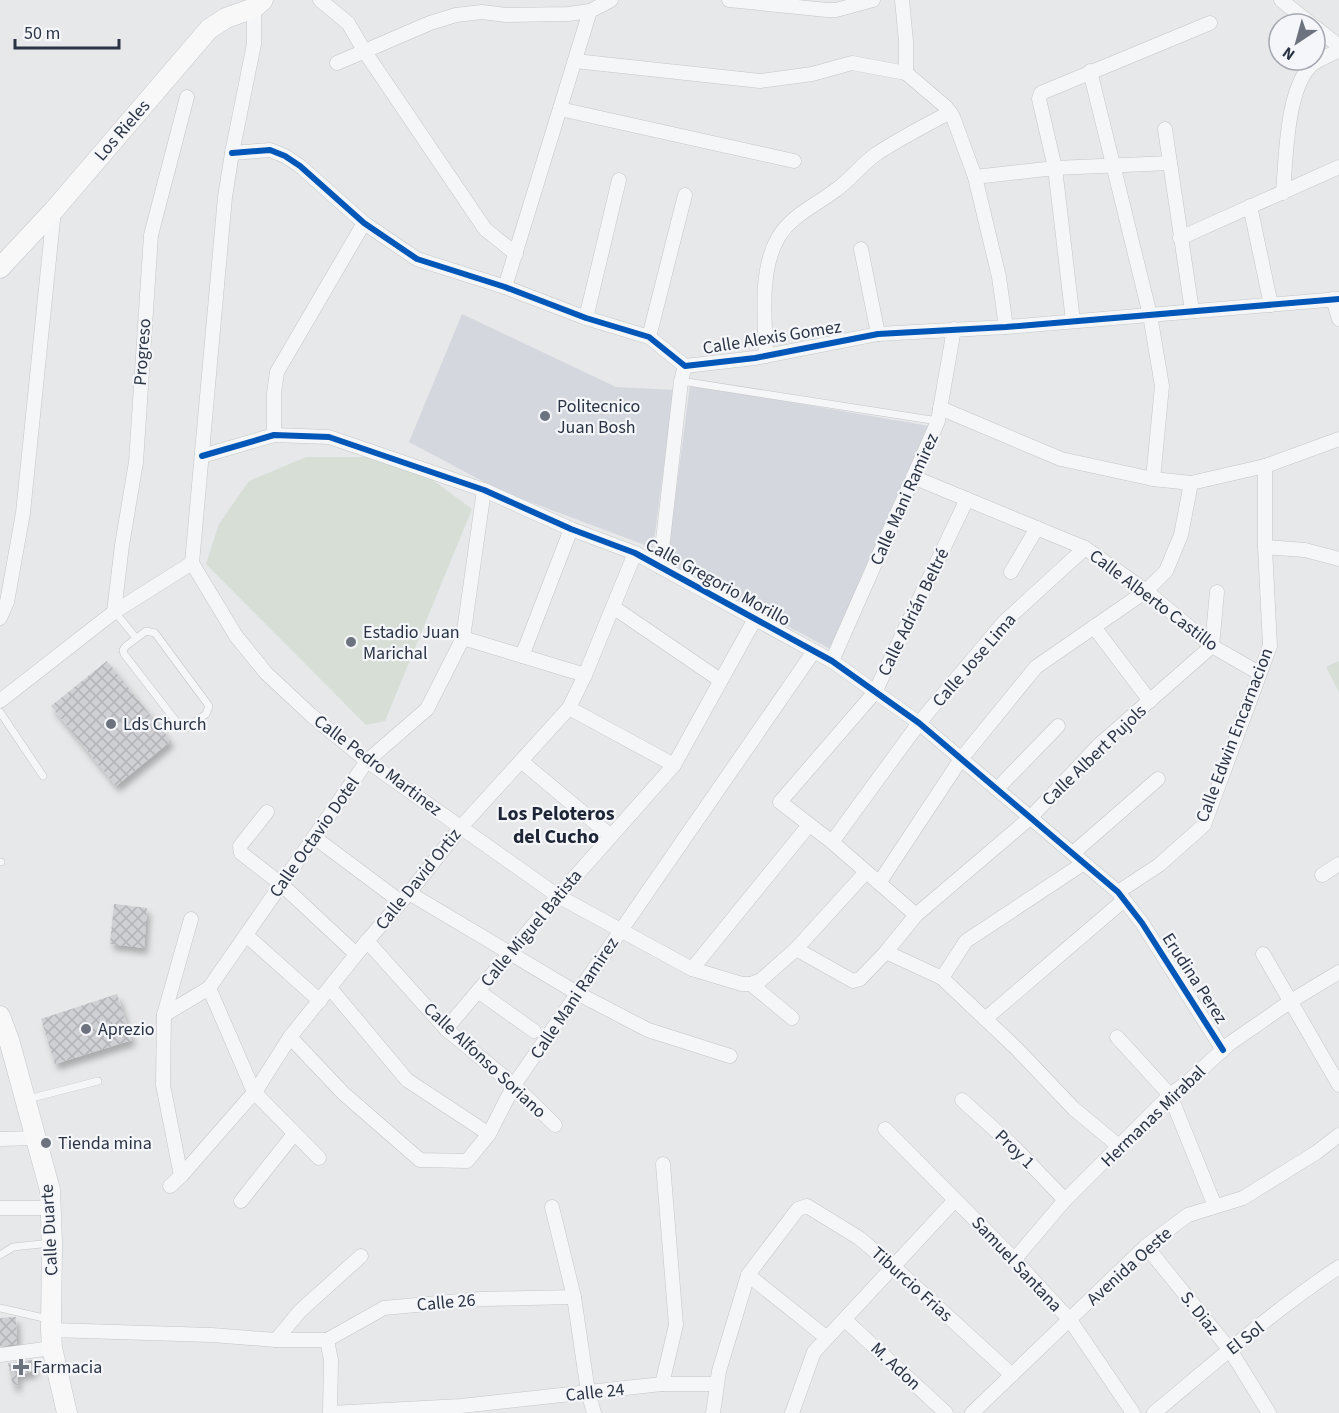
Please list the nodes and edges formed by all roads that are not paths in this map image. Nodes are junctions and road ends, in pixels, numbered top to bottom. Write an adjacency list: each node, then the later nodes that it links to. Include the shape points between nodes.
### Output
1 (320, 0): 13 (street, via 348,23)
2 (611, 0): 8 (street)
3 (729, 0): 4 (street, via 827,10)
4 (873, 0)
5 (902, 0): 17 (street)
6 (1281, 0): 9 (street)
7 (259, 4): 22 (street); 33 (street, Los Rieles, via 209,29)
8 (590, 11): 13 (street, via 456,15); 14 (street)
9 (1296, 12)
10 (1210, 23): 16 (street)
11 (1327, 38): 12 (street)
12 (1339, 48): 30 (street, via 1313,64 1293,98)
13 (365, 52): 15 (street); 37 (street, via 485,229)
14 (575, 61): 17 (street, via 760,81 812,74 852,63); 19 (street)
15 (337, 63)
16 (1090, 71): 25 (street); 27 (street, via 1041,93 1039,99)
17 (906, 74): 20 (street)
18 (187, 96): 76 (street, Progreso, via 151,235 135,462)
19 (560, 110): 23 (street); 37 (street)
20 (950, 112): 28 (street); 51 (street, via 873,156 777,239 764,289)
21 (1165, 129): 24 (street)
22 (232, 153): 34 (street, Calle Alexis Gomez, via 270,150 285,156); 57 (street)
23 (794, 161)
24 (1170, 163): 25 (street); 35 (street)
25 (1114, 164): 27 (street); 43 (street)
26 (1339, 167): 30 (street)
27 (1055, 168): 28 (street); 46 (street)
28 (975, 177): 47 (street, via 999,277)
29 (619, 180): 44 (street)
30 (1282, 194): 32 (street)
31 (685, 195): 50 (street)
32 (1250, 206): 35 (street); 41 (street)
33 (54, 210): 38 (street, Los Rieles); 77 (street, via 23,513 7,602)
34 (364, 223): 39 (street, Calle Alexis Gomez, via 417,259); 55 (street, via 277,372)
35 (1180, 238): 42 (street)
36 (861, 249): 49 (street)
37 (516, 254): 39 (street)
38 (0, 268)
39 (505, 287): 44 (street, Calle Alexis Gomez)
40 (1336, 299): 41 (street, Calle Alexis Gomez); 45 (street)
41 (1271, 304): 42 (street, Calle Alexis Gomez)
42 (1192, 311): 43 (street, Calle Alexis Gomez)
43 (1150, 315): 46 (street, Calle Alexis Gomez); 60 (street, via 1162,386)
44 (586, 318): 50 (street, Calle Alexis Gomez)
45 (1339, 319)
46 (1073, 321): 47 (street, Calle Alexis Gomez)
47 (1006, 327): 48 (street, Calle Alexis Gomez)
48 (954, 329): 49 (street, Calle Alexis Gomez); 54 (street, Calle Mani Ramirez)
49 (878, 333): 51 (street, Calle Alexis Gomez)
50 (649, 337): 52 (street, Calle Alexis Gomez)
51 (766, 356): 52 (street, Calle Alexis Gomez)
52 (686, 366): 53 (street)
53 (681, 381): 54 (lane); 71 (street)
54 (939, 414): 59 (street, Calle Mani Ramirez); 60 (street, via 1061,459)
55 (274, 435): 57 (street, Calle Gregorio Morillo); 62 (street, Calle Gregorio Morillo, via 329,437)
56 (1339, 439): 58 (street)
57 (202, 456): 70 (street)
58 (1265, 466): 61 (street); 66 (street, Calle Edwin Encarnacion)
59 (913, 477): 63 (street, Calle Alberto Castillo); 85 (street, Calle Mani Ramirez)
60 (1153, 479): 61 (street)
61 (1191, 483): 73 (street, via 1181,535 1166,571)
62 (484, 490): 65 (street, Calle Gregorio Morillo); 81 (street, Calle Octavio Dotel)
63 (967, 499): 64 (street, Calle Alberto Castillo); 89 (street, Calle Adrián Beltré)
64 (1037, 528): 67 (street, Calle Alberto Castillo); 72 (street)
65 (571, 529): 68 (street, Calle Gregorio Morillo); 84 (street)
66 (1265, 547): 69 (street, via 1305,549); 86 (street, Calle Edwin Encarnacion, via 1270,646)
67 (1085, 548): 73 (street, Calle Alberto Castillo); 94 (street, Calle Jose Lima, via 1004,622)
68 (635, 554): 71 (street, Calle Gregorio Morillo); 75 (street, Calle David Ortiz)
69 (1339, 559)
70 (192, 563): 76 (street); 97 (street, Calle Pedro Martinez, via 236,636 266,673)
71 (660, 567): 78 (street, Calle Gregorio Morillo)
72 (1011, 572)
73 (1146, 591): 79 (street); 82 (street, Calle Alberto Castillo)
74 (1217, 592): 82 (street)
75 (613, 607): 87 (street, Calle David Ortiz); 88 (street)
76 (114, 612): 80 (lane); 91 (street)
77 (0, 618)
78 (755, 619): 83 (street, Calle Gregorio Morillo); 88 (street, Calle Miguel Batista)
79 (1094, 627): 90 (street); 96 (street, via 1036,667)
80 (136, 638): 80 (lane, via 146,631 155,633 209,706 206,714 187,728 179,725 124,654 123,650)
81 (463, 638): 84 (street); 97 (street, Calle Octavio Dotel, via 427,709)
82 (1212, 646): 86 (street, Calle Alberto Castillo); 90 (street, Calle Albert Pujols)
83 (814, 651): 85 (street, Calle Gregorio Morillo); 122 (street, Calle Mani Ramirez)
84 (522, 656): 87 (street)
85 (832, 661): 89 (street, Calle Gregorio Morillo)
86 (1259, 673): 117 (street, Calle Edwin Encarnacion, via 1203,825)
87 (585, 675): 92 (street, Calle David Ortiz)
88 (720, 680): 99 (street, Calle Miguel Batista)
89 (875, 692): 94 (street, Calle Gregorio Morillo); 105 (street, Calle Adrián Beltré, via 780,802)
90 (1149, 700): 104 (street, Calle Albert Pujols, via 1099,745)
91 (0, 701)
92 (569, 708): 98 (street, Calle David Ortiz); 99 (street)
93 (0, 712): 100 (lane)
94 (919, 723): 96 (street, Calle Gregorio Morillo); 109 (street, Calle Jose Lima)
95 (1058, 726): 102 (street)
96 (961, 759): 102 (street, Calle Gregorio Morillo); 114 (street)
97 (367, 761): 106 (street, Calle Pedro Martinez); 108 (street, Calle Octavio Dotel)
98 (521, 761): 106 (street, Calle David Ortiz); 107 (street)
99 (674, 765): 107 (street, Calle Miguel Batista)
100 (43, 776)
101 (1158, 779): 110 (street)
102 (997, 789): 104 (street, Calle Gregorio Morillo)
103 (267, 812): 115 (street, via 240,846 241,854)
104 (1031, 817): 110 (street, Calle Gregorio Morillo); 119 (street, Calle Albert Pujols)
105 (809, 825): 109 (street); 130 (street)
106 (461, 827): 116 (street, Calle Pedro Martinez); 118 (street, Calle David Ortiz)
107 (611, 836): 116 (street, Calle Miguel Batista)
108 (314, 837): 115 (street, Calle Octavio Dotel); 118 (street)
109 (832, 842): 112 (street)
110 (1078, 858): 117 (street, Calle Gregorio Morillo); 132 (street, via 966,940)
111 (1339, 864): 113 (street)
112 (866, 872): 114 (street); 125 (street)
113 (1322, 875)
114 (879, 883): 119 (street)
115 (281, 884): 123 (street, Calle Octavio Dotel); 127 (street)
116 (558, 896): 122 (street, Calle Pedro Martinez); 128 (street, Calle Miguel Batista)
117 (1121, 896): 121 (street, Calle Gregorio Morillo); 143 (street, Calle Edwin Encarnacion)
118 (405, 898): 124 (street, Calle David Ortiz); 128 (street)
119 (916, 915): 126 (street, Calle Albert Pujols)
120 (191, 919): 140 (street)
121 (1142, 923): 148 (street, Erudina Perez)
122 (620, 930): 130 (street, Calle Pedro Martinez); 137 (street, Calle Mani Ramirez)
123 (246, 935): 134 (street, Calle Octavio Dotel); 138 (street)
124 (367, 940): 127 (street, Calle David Ortiz); 144 (street, Calle Alfonso Soriano)
125 (796, 949): 126 (street, Calle Albert Pujols, via 853,981 860,979); 133 (street)
126 (886, 952): 132 (street)
127 (357, 954): 135 (street, Calle David Ortiz)
128 (509, 954): 136 (street, Calle Miguel Batista); 137 (street)
129 (1263, 954): 139 (street)
130 (692, 969): 133 (street, Calle Pedro Martinez)
131 (1339, 972): 139 (street, Hermanas Mirabal)
132 (942, 978): 143 (street)
133 (751, 984): 142 (street)
134 (209, 988): 140 (street); 153 (street)
135 (330, 988): 138 (street, Calle David Ortiz); 160 (street, via 407,1080)
136 (478, 991): 144 (street, Calle Miguel Batista); 145 (street)
137 (577, 993): 149 (street, via 648,1030); 151 (street, Calle Mani Ramirez)
138 (320, 1000): 147 (street, Calle David Ortiz)
139 (1291, 1001): 148 (street, Hermanas Mirabal); 152 (street)
140 (164, 1015): 167 (street, via 163,1085)
141 (0, 1016): 155 (street, Calle Duarte)
142 (792, 1018)
143 (985, 1018): 164 (street, via 1074,1109)
144 (447, 1029): 151 (street, Calle Alfonso Soriano)
145 (534, 1031)
146 (1117, 1037): 154 (street)
147 (290, 1038): 153 (street, Calle David Ortiz); 160 (street, Calle Mani Ramirez, via 343,1093 420,1160 467,1161)
148 (1223, 1050): 154 (street, Hermanas Mirabal)
149 (730, 1056)
150 (98, 1081): 155 (lane)
151 (514, 1085): 157 (street, Calle Alfonso Soriano); 160 (street, Calle Mani Ramirez)
152 (1339, 1085)
153 (254, 1092): 159 (street); 167 (street, Calle David Ortiz)
154 (1170, 1095): 164 (street, Hermanas Mirabal); 172 (street)
155 (26, 1100): 162 (street, Calle Duarte)
156 (962, 1100): 170 (street, Proy 1)
157 (555, 1125)
158 (885, 1129): 169 (street, Samuel Santana)
159 (294, 1134): 165 (street); 171 (street)
160 (489, 1134)
161 (1339, 1135): 172 (street, Avenida Oeste, via 1243,1198)
162 (36, 1138): 163 (street); 175 (street, Calle Duarte)
163 (0, 1139)
164 (1120, 1147): 170 (street, Hermanas Mirabal)
165 (319, 1158)
166 (663, 1164): 195 (street, via 676,1324)
167 (181, 1176): 168 (street, Calle David Ortiz)
168 (170, 1186)
169 (955, 1200): 180 (street, Samuel Santana); 181 (street)
170 (1065, 1200): 180 (street, Hermanas Mirabal)
171 (242, 1201)
172 (1215, 1206): 177 (street, Avenida Oeste, via 1188,1215)
173 (552, 1207): 184 (street)
174 (0, 1208): 175 (street)
175 (51, 1208): 176 (street, Calle Duarte)
176 (52, 1243): 178 (lane, via 13,1247); 188 (street, Calle Duarte)
177 (1146, 1246): 187 (street, Avenida Oeste); 192 (street, S. Diaz)
178 (0, 1256)
179 (361, 1256): 190 (street, via 300,1311)
180 (1014, 1260): 187 (street, Samuel Santana)
181 (894, 1267): 183 (street, Tiburcio Frias, via 859,1238 803,1206); 186 (street); 194 (street, Tiburcio Frias)
182 (1339, 1267): 192 (street, El Sol)
183 (748, 1275): 189 (street); 196 (street)
184 (574, 1297): 191 (street, Calle 26, via 481,1299 384,1308); 197 (street)
185 (0, 1308): 188 (lane)
186 (845, 1320): 189 (street); 204 (street, M. Adon)
187 (1070, 1320): 194 (street, Avenida Oeste); 206 (street, Samuel Santana)
188 (51, 1332): 190 (street); 193 (street); 199 (street, Calle Duarte)
189 (827, 1338): 203 (street, via 814,1352)
190 (276, 1340): 191 (street)
191 (327, 1340): 200 (street, via 331,1360)
192 (1230, 1350): 207 (street, El Sol); 208 (street, S. Diaz)
193 (0, 1355)
194 (1012, 1375): 205 (street, Avenida Oeste)
195 (662, 1384): 196 (street, Calle 24); 197 (street, Calle 24)
196 (716, 1384): 202 (street)
197 (588, 1392): 198 (street, Calle 24); 201 (street)
198 (482, 1408): 200 (street, Calle 24)
199 (67, 1413)
200 (330, 1413)
201 (594, 1413)
202 (713, 1413)
203 (792, 1413)
204 (946, 1413)
205 (972, 1413)
206 (1133, 1413)
207 (1154, 1413)
208 (1269, 1413)

